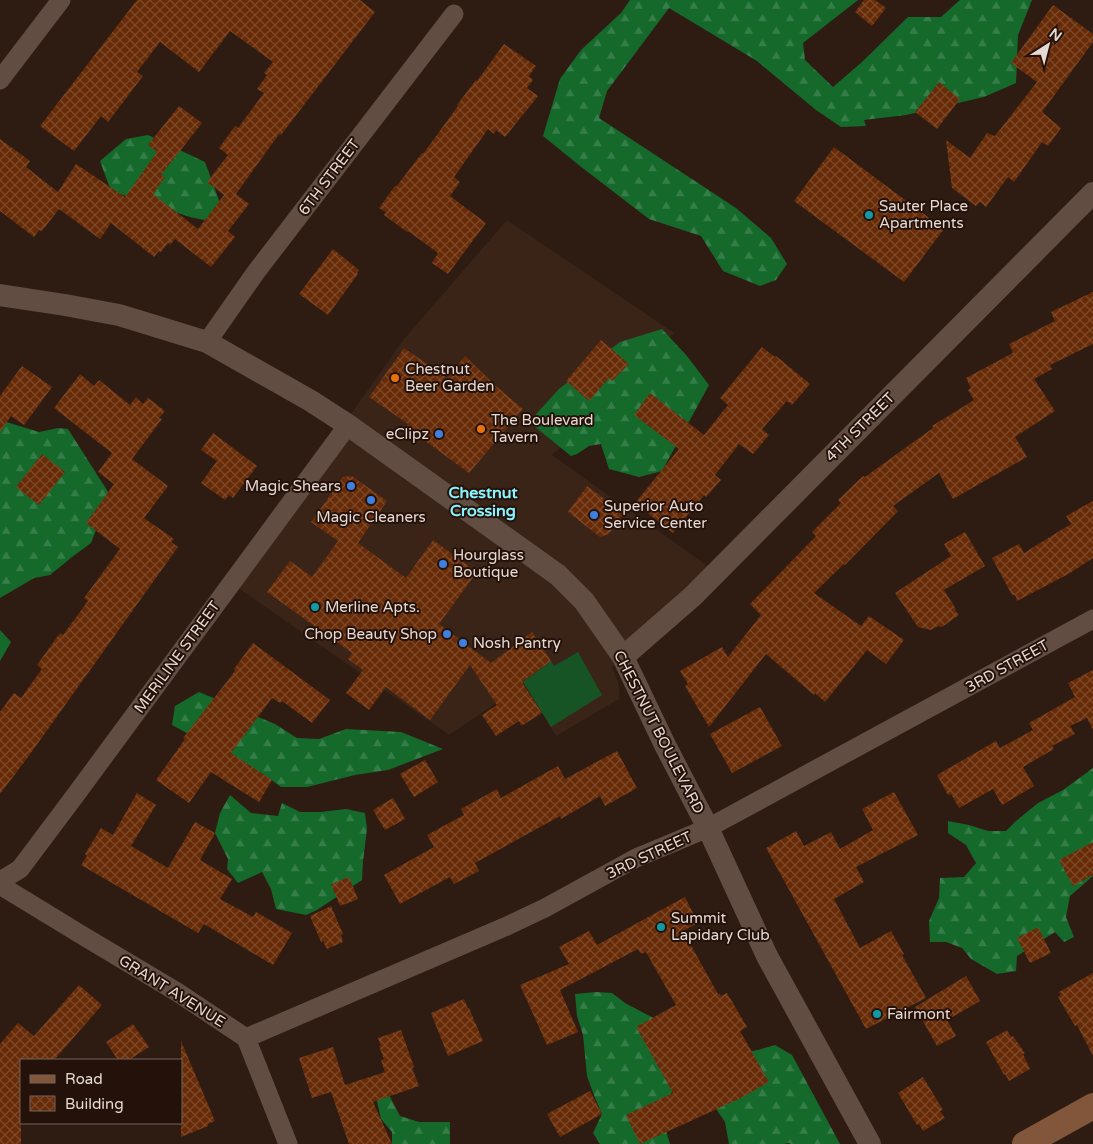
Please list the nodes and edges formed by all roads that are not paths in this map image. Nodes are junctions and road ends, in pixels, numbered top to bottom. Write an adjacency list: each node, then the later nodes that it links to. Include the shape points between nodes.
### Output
1 (61, 0): 3 (street)
2 (454, 14): 6 (street, 6TH STREET, via 256,272)
3 (0, 80)
4 (1093, 192): 9 (street, 4TH STREET, via 693,596)
5 (0, 295): 6 (street, CHESTNUT BOULEVARD, via 119,315)
6 (207, 342): 7 (street, CHESTNUT BOULEVARD)
7 (348, 425): 9 (street, CHESTNUT BOULEVARD, via 558,575 584,601); 11 (street, MERILINE STREET, via 20,869)
8 (1093, 619): 10 (street, 3RD STREET)
9 (623, 657): 10 (street, CHESTNUT BOULEVARD)
10 (708, 828): 13 (street, 3RD STREET, via 636,858 507,926); 16 (street, CHESTNUT BOULEVARD, via 767,956)
11 (0, 881)
12 (0, 885): 13 (street, GRANT AVENUE, via 177,992)
13 (246, 1038): 15 (street)
14 (1093, 1106): 17 (main road)
15 (288, 1144)
16 (870, 1144)
17 (1025, 1144)

